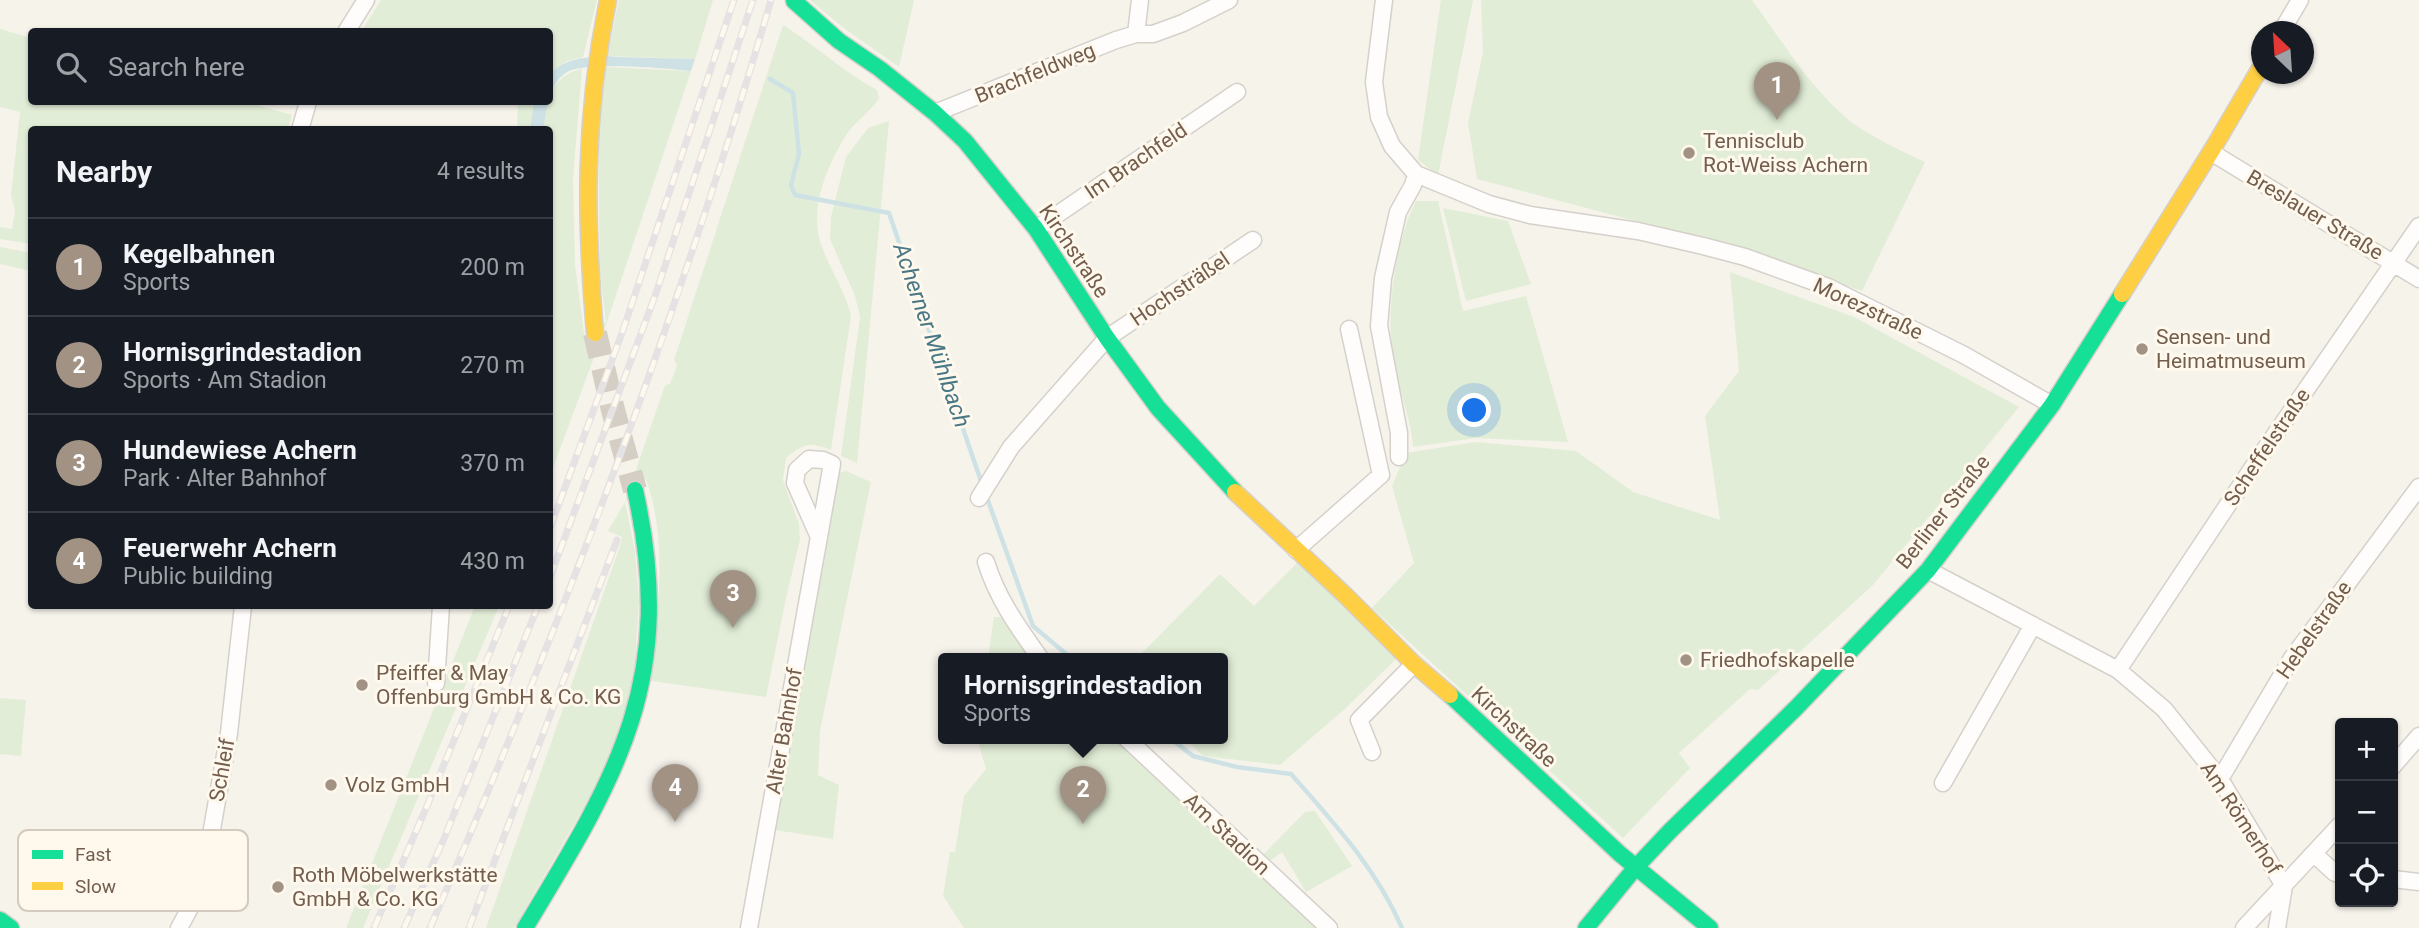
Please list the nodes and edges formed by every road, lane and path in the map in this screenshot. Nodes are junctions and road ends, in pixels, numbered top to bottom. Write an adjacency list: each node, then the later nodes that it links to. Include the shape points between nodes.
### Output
1 (366, 0): 9 (street)
2 (608, 0): 24 (main road, via 590,93 585,159)
3 (1140, 0): 10 (street)
4 (1229, 0): 10 (street, Brachfeldweg, via 1153,34)
5 (1384, 0): 17 (street, via 1374,82 1379,117 1392,146)
6 (2300, 0): 8 (street)
7 (794, 1): 14 (main road, Kirchstraße)
8 (2288, 21)
9 (348, 28)
10 (1136, 34): 14 (street, Brachfeldweg)
11 (2251, 84): 16 (main road, Berliner Straße)
12 (1237, 92): 19 (street, Im Brachfeld)
13 (307, 105): 15 (street)
14 (935, 113): 19 (main road, Kirchstraße, via 965,141)
15 (301, 126)
16 (2212, 150): 21 (street, Breslauer Straße); 26 (main road, Berliner Straße)
17 (1416, 174): 26 (street, Morezstraße, via 1489,204 1745,257 1828,287); 27 (street, via 1398,212 1383,278 1379,326 1399,433)
18 (2419, 226): 21 (street, Scheffelstraße)
19 (1036, 229): 25 (main road, Kirchstraße)
20 (1253, 240): 25 (street, Hochsträßel)
21 (2395, 263): 22 (street, Breslauer Straße); 40 (street, Scheffelstraße)
22 (2419, 279)
23 (1349, 329): 32 (street, via 1381,475)
24 (595, 333)
25 (1107, 338): 30 (street, via 1012,447); 32 (main road, Kirchstraße, via 1158,408)
26 (2052, 405): 34 (main road, Berliner Straße)
27 (1399, 457)
28 (2419, 487): 46 (street, Hebelstraße, via 2292,658)
29 (635, 490): 60 (main road, via 649,573 641,689 615,766)
30 (979, 498)
31 (818, 535): 61 (street, Alter Bahnhof)
32 (1296, 550): 39 (main road, Kirchstraße)
33 (986, 562): 38 (street, via 1010,616)
34 (1928, 570): 37 (street, Am Römerhof); 51 (main road, Berliner Straße)
35 (243, 609): 48 (street, Schleif, via 229,733)
36 (441, 609): 41 (street)
37 (2033, 625): 40 (street, Am Römerhof); 47 (street)
38 (1036, 653)
39 (1414, 664): 44 (street, via 1359,720); 51 (main road, Kirchstraße)
40 (2118, 670): 46 (street, Am Römerhof, via 2164,709)
41 (436, 683)
42 (2419, 736): 45 (street)
43 (1132, 744): 62 (street, Am Stadion)
44 (1372, 752)
45 (2398, 759)
46 (2220, 779): 55 (street, Am Römerhof)
47 (1943, 783)
48 (212, 830)
49 (2335, 831): 50 (street)
50 (2314, 855): 52 (street); 55 (street)
51 (1636, 867): 63 (main road, Berliner Straße); 64 (main road, Kirchstraße)
52 (2335, 873)
53 (2398, 879): 54 (street)
54 (2419, 881)
55 (2284, 886): 65 (street); 66 (street)
56 (188, 911): 59 (street, Schleif)
57 (0, 920): 58 (main road)
58 (11, 928)
59 (179, 928)
60 (525, 928)
61 (749, 928)
62 (1329, 928)
63 (1586, 928)
64 (1710, 928)
65 (2244, 928)
66 (2277, 928)

